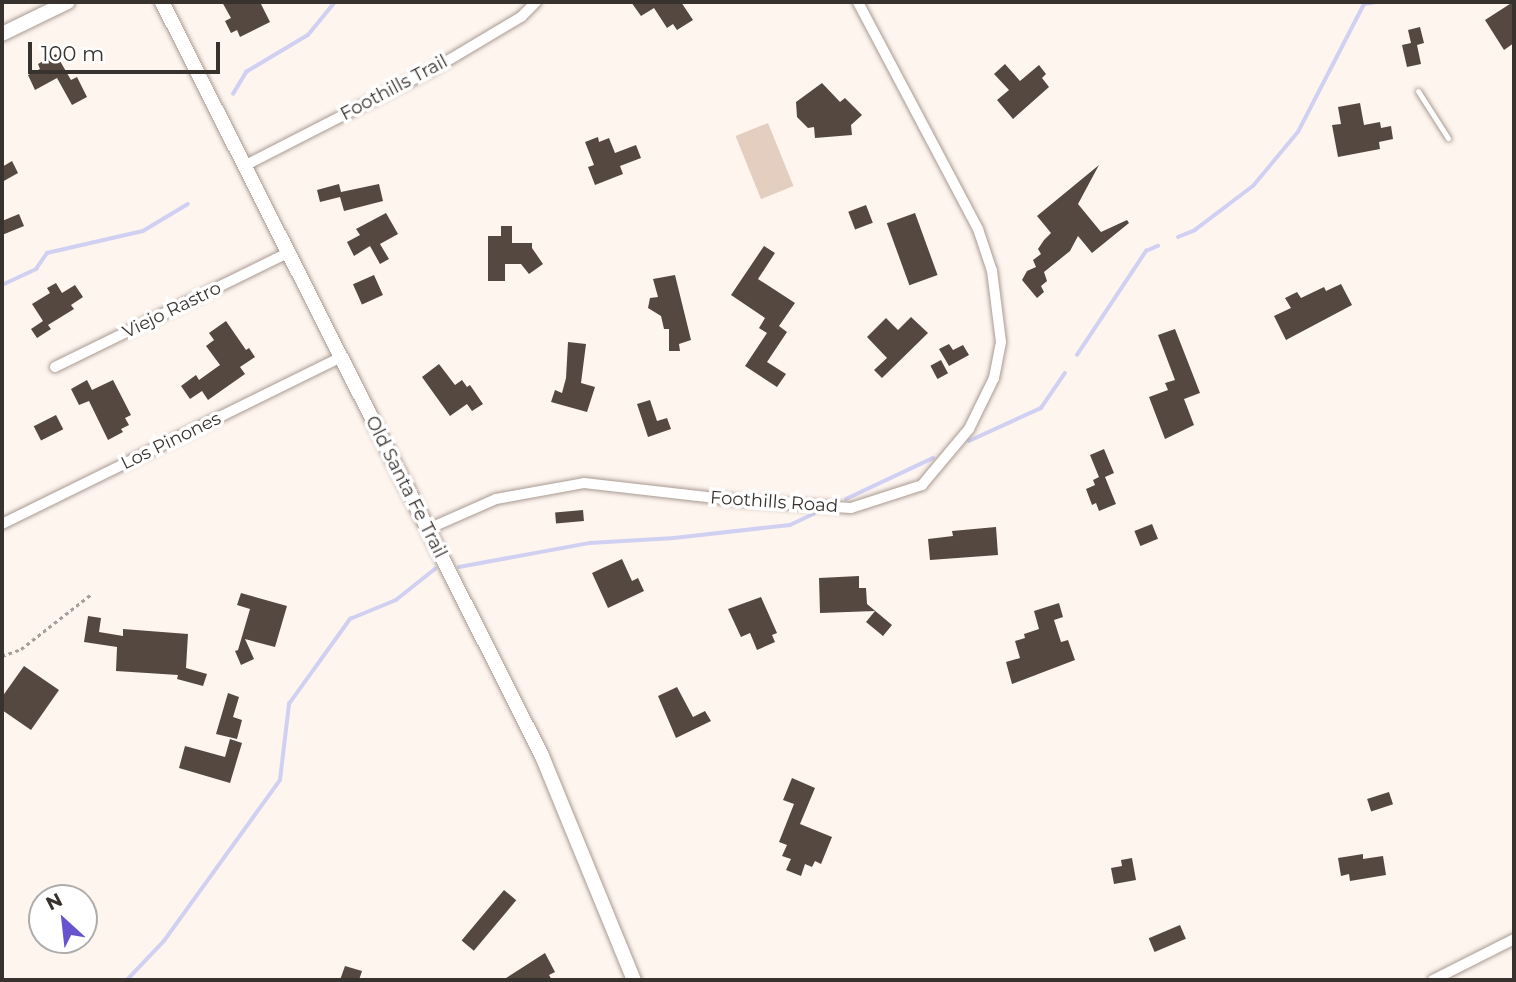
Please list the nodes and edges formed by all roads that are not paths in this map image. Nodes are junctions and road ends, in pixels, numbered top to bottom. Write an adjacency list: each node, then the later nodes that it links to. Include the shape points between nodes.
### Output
1 (68, 2): 5 (street)
2 (162, 2): 8 (street, Old Santa Fe Trail)
3 (536, 2): 8 (street, Foothills Trail, via 521,18 432,70)
4 (858, 2): 13 (street, Foothills Road, via 978,229 992,271 1001,342 994,378 969,429 922,485 851,508 584,484 496,499)
5 (2, 34)
6 (1418, 91): 7 (lane)
7 (1448, 138)
8 (246, 165): 9 (street, Old Santa Fe Trail)
9 (288, 253): 10 (street, Old Santa Fe Trail); 11 (street, Viejo Rastro)
10 (340, 358): 12 (street, Los Pinones); 13 (street, Old Santa Fe Trail)
11 (55, 367)
12 (2, 524)
13 (428, 529): 15 (street, Old Santa Fe Trail, via 556,787)
14 (1514, 939): 16 (street)
15 (634, 980)
16 (1433, 980)

